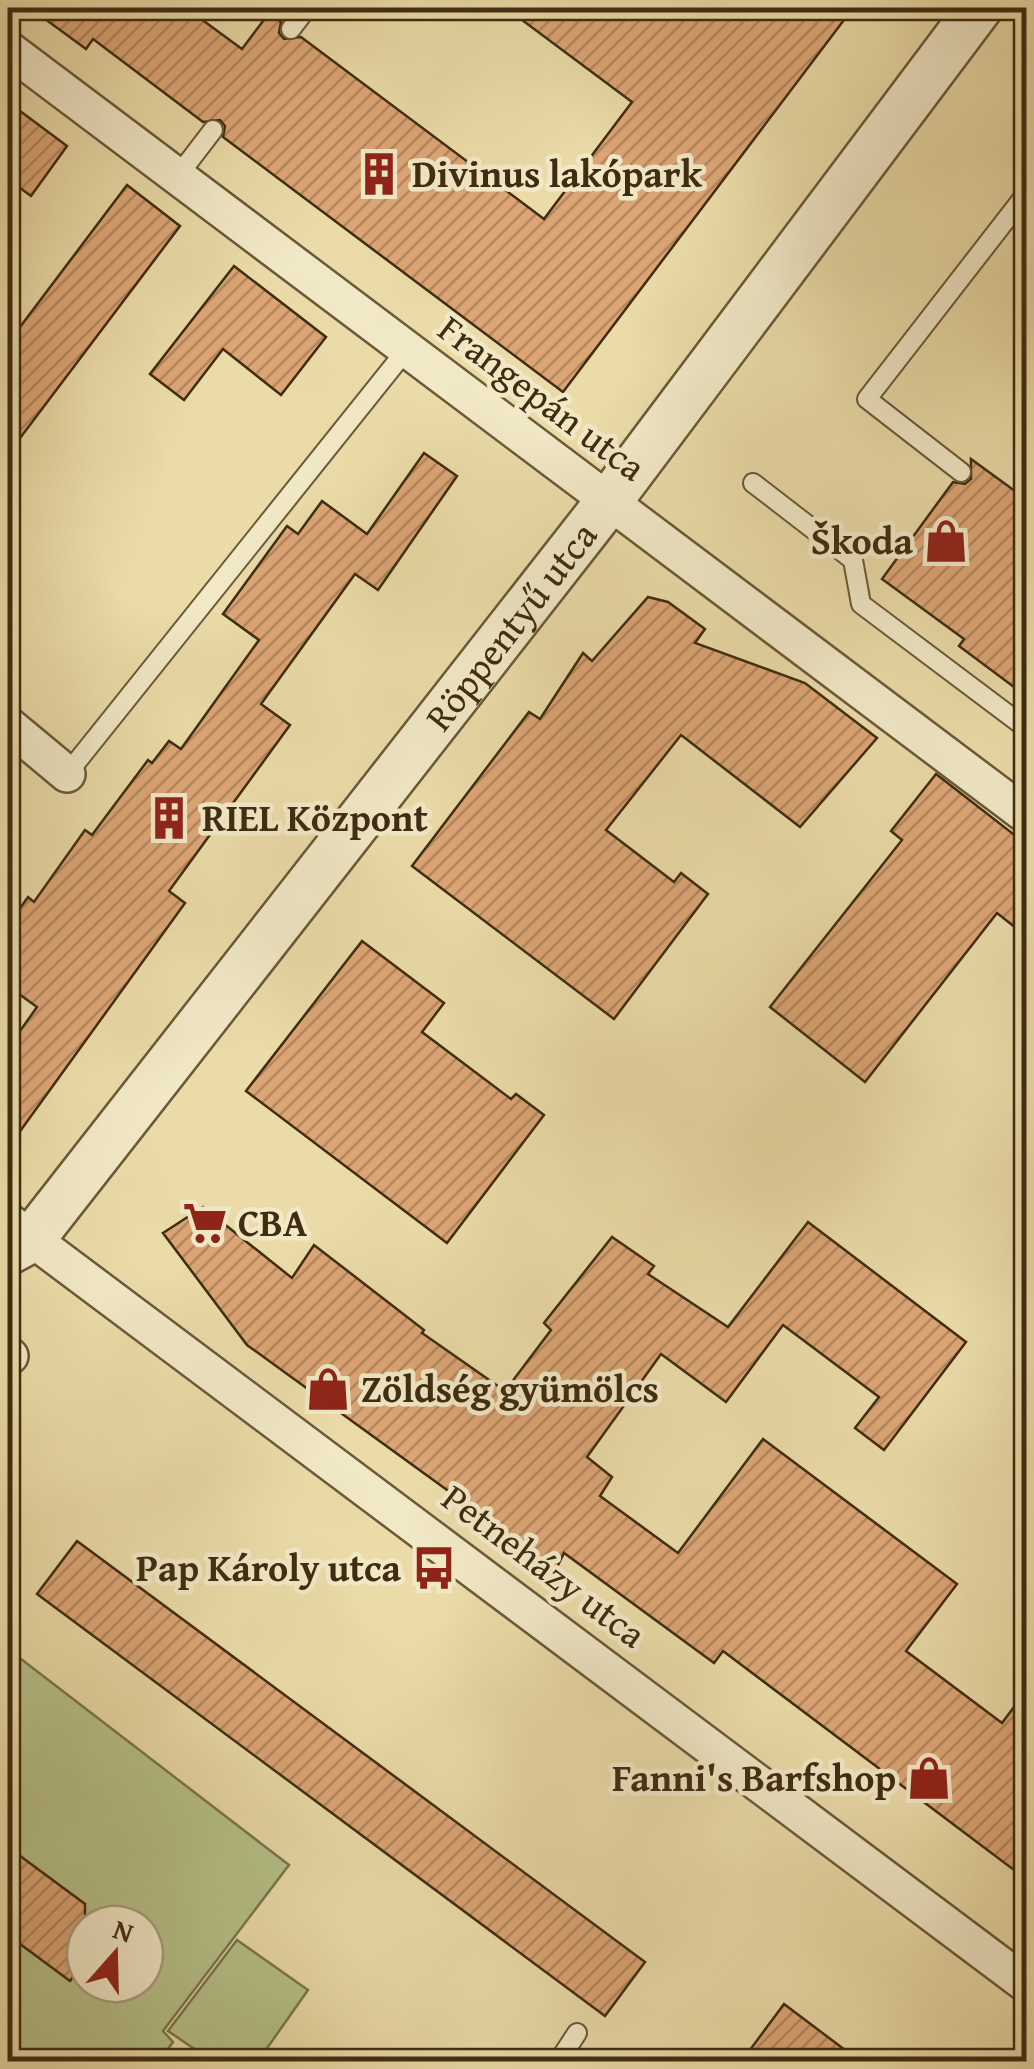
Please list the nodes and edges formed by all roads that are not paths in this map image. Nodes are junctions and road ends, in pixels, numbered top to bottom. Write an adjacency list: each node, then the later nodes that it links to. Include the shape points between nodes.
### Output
1 (307, 8): 3 (lane)
2 (979, 8): 11 (street, Röppentyű utca)
3 (291, 29)
4 (8, 48): 6 (street, Frangepán utca)
5 (213, 130): 6 (lane)
6 (177, 176): 8 (street, Frangepán utca)
7 (1026, 194): 9 (lane, via 866,399)
8 (407, 349): 11 (street, Frangepán utca); 14 (lane)
9 (961, 472)
10 (753, 483): 13 (lane, via 854,560 861,604)
11 (610, 501): 15 (street, Frangepán utca); 16 (street, Röppentyű utca)
12 (8, 725): 14 (street)
13 (1026, 728)
14 (68, 774)
15 (1024, 809)
16 (16, 1237): 17 (street, Petneházy utca)
17 (1026, 1984)
18 (577, 2033): 19 (lane)
19 (558, 2062)

